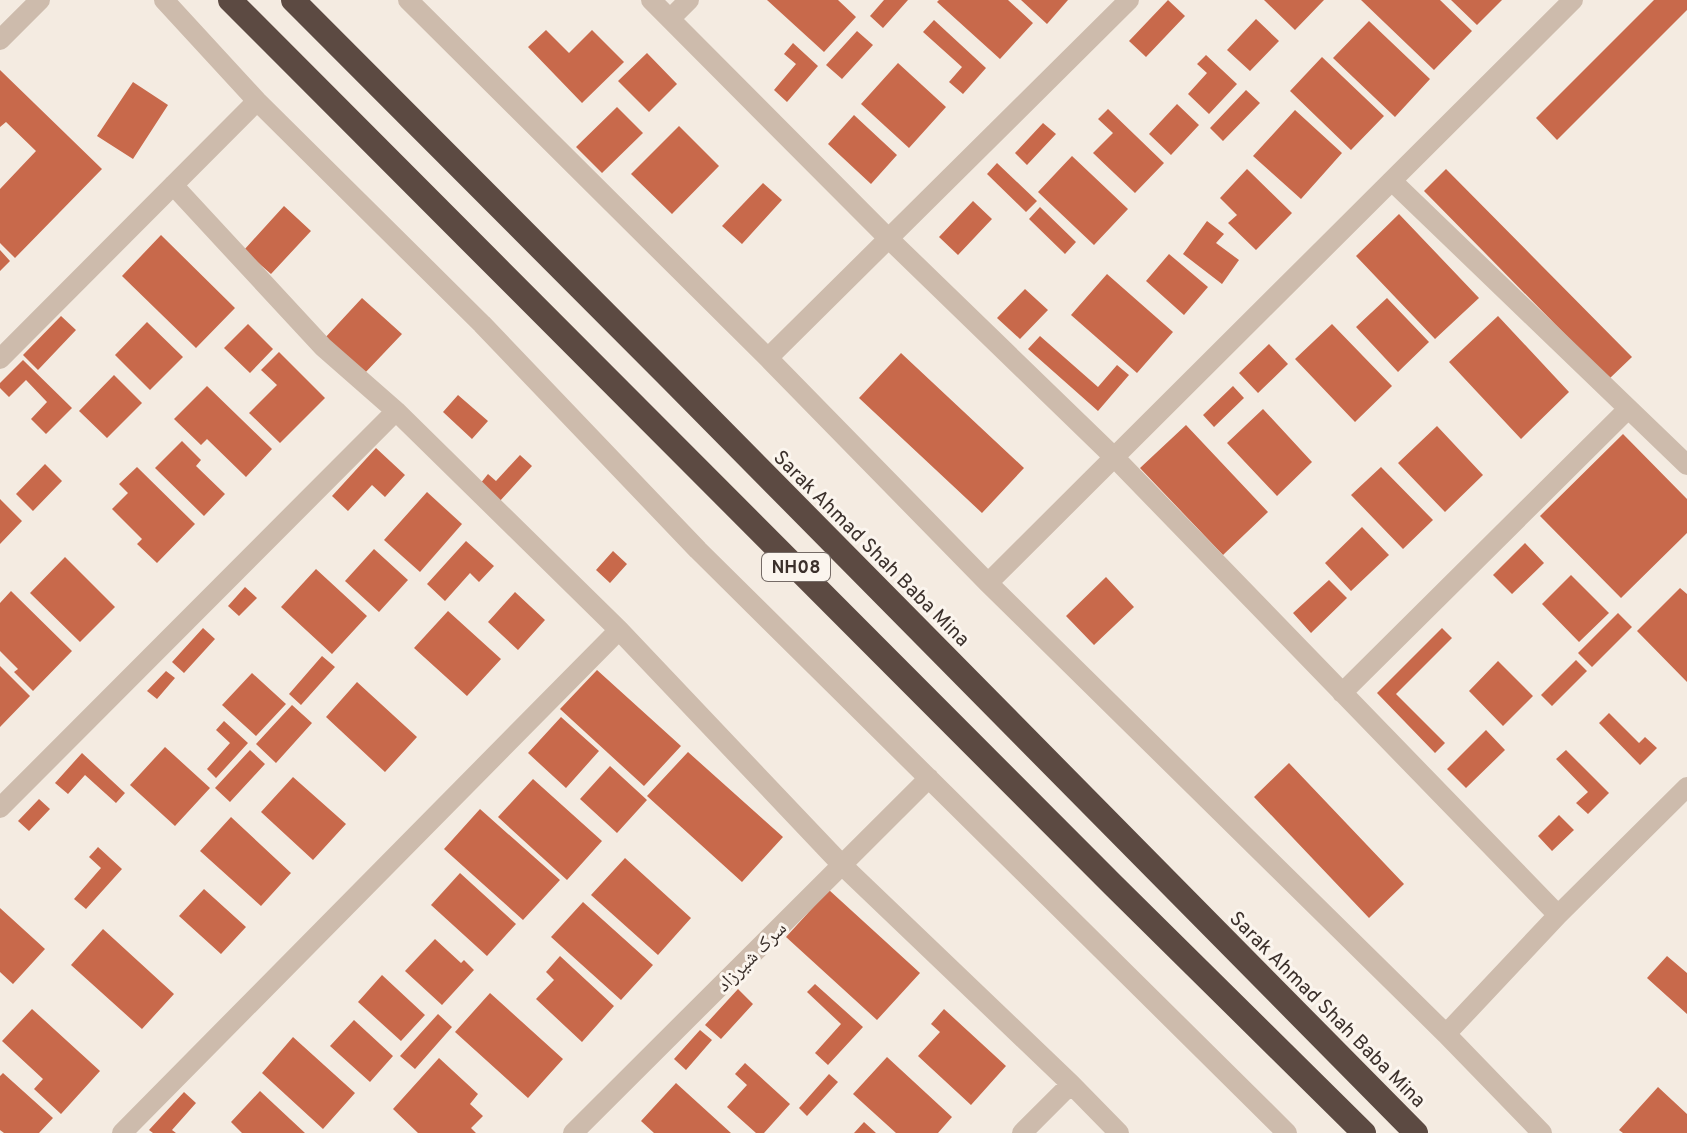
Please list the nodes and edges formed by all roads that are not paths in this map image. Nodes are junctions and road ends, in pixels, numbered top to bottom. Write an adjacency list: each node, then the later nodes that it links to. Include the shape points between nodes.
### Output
1 (40, 0): 11 (street)
2 (164, 0): 12 (street)
3 (230, 0): 37 (highway, NH08)
4 (293, 0): 38 (highway, Sarak Ahmad Shah Baba Mina / NH08)
5 (408, 0): 16 (street)
6 (651, 0): 10 (street)
7 (689, 0): 10 (street)
8 (1129, 0): 15 (street)
9 (1573, 0): 13 (street)
10 (670, 19): 15 (street)
11 (0, 40)
12 (257, 101): 14 (street); 25 (street)
13 (1393, 182): 18 (street); 20 (street)
14 (173, 185): 17 (street); 19 (street, via 323,347)
15 (888, 238): 16 (street); 20 (street)
16 (768, 358): 22 (street)
17 (0, 359)
18 (1628, 409): 21 (street); 24 (street)
19 (396, 411): 23 (street); 27 (street)
20 (1115, 458): 22 (street); 24 (street)
21 (1687, 465)
22 (988, 583): 30 (street)
23 (619, 630): 28 (street); 32 (street)
24 (1342, 693): 29 (street)
25 (929, 778): 28 (street, سرک شیرزاد); 36 (street)
26 (1687, 787): 29 (street)
27 (0, 808)
28 (842, 865): 31 (street); 33 (street, سرک شیرزاد)
29 (1558, 915): 30 (street)
30 (1446, 1034): 39 (street)
31 (1071, 1084): 34 (street); 35 (street)
32 (122, 1133)
33 (573, 1133)
34 (1022, 1133)
35 (1119, 1133)
36 (1287, 1133)
37 (1364, 1133)
38 (1416, 1133)
39 (1542, 1133)

